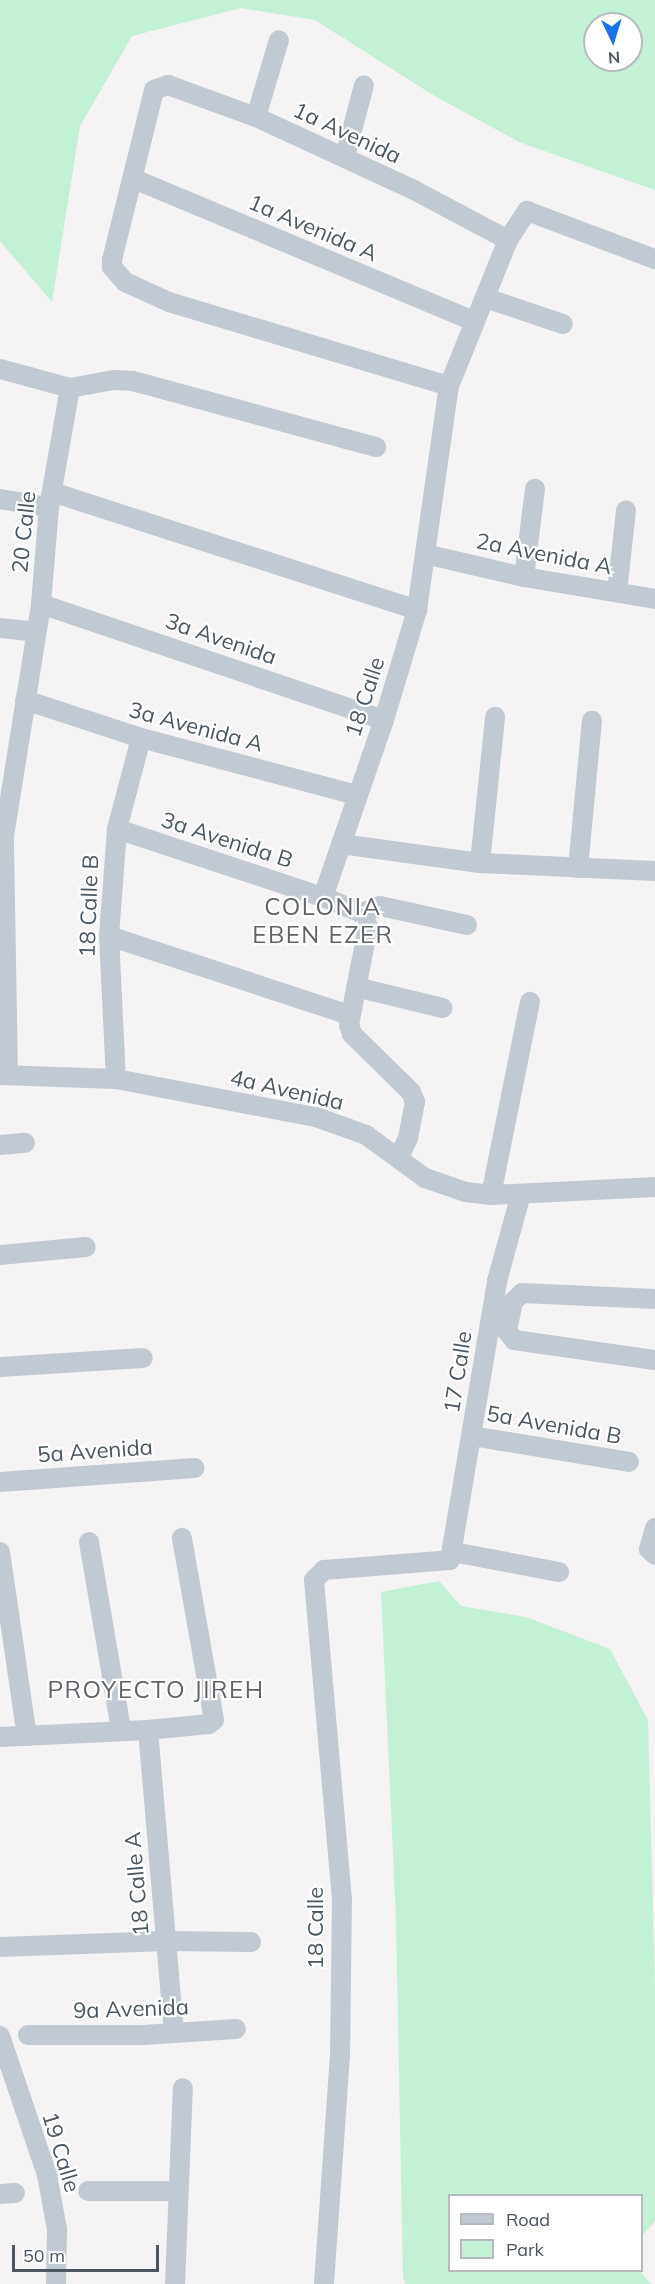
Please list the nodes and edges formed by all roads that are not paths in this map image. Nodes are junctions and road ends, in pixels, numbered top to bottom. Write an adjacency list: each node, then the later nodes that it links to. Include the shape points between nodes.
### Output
1 (279, 40): 3 (street)
2 (364, 85): 4 (street)
3 (256, 117): 4 (street, 1a Avenida); 5 (street, 1a Avenida, via 160,85 154,90)
4 (345, 157): 6 (street, 1a Avenida)
5 (134, 179): 9 (street, 1a Avenida A); 12 (street, via 112,267 125,282 170,302)
6 (508, 240): 7 (street, 18 Calle, via 530,209); 8 (street, 18 Calle)
7 (655, 259)
8 (486, 298): 9 (street, 18 Calle); 10 (street)
9 (474, 321): 12 (street, 18 Calle)
10 (563, 324)
11 (0, 369): 13 (street)
12 (449, 386): 19 (street, 18 Calle)
13 (70, 388): 14 (street, via 113,380 133,381); 17 (street, 20 Calle)
14 (376, 447)
15 (534, 489): 20 (street)
16 (0, 499): 17 (street)
17 (50, 499): 23 (street, 20 Calle); 24 (street)
18 (626, 510): 21 (street)
19 (425, 554): 20 (street, 2a Avenida A); 24 (street, 18 Calle)
20 (524, 578): 21 (street, 2a Avenida A)
21 (617, 592): 22 (street, 2a Avenida A)
22 (655, 599)
23 (41, 604): 26 (street, 20 Calle); 29 (street, 3a Avenida)
24 (417, 610): 29 (street, 18 Calle)
25 (0, 627): 26 (street)
26 (36, 632): 27 (street, 20 Calle)
27 (25, 700): 31 (street, 3a Avenida A); 32 (street, 20 Calle)
28 (495, 717): 36 (street)
29 (384, 720): 33 (street, 18 Calle)
30 (592, 721): 37 (street)
31 (141, 738): 33 (street, 3a Avenida A); 34 (street, 18 Calle B)
32 (9, 745): 39 (street, 20 Calle)
33 (356, 795): 35 (street, 18 Calle)
34 (117, 830): 40 (street, 3a Avenida B); 43 (street, 18 Calle B)
35 (341, 844): 36 (street); 40 (street, 18 Calle)
36 (480, 863): 37 (street)
37 (578, 868): 38 (street)
38 (655, 871)
39 (4, 889): 48 (street, 20 Calle)
40 (323, 897): 41 (street)
41 (362, 913): 42 (street, via 381,906); 44 (street, via 368,927 368,942)
42 (467, 925)
43 (109, 936): 47 (street); 49 (street, 18 Calle B)
44 (356, 987): 46 (street); 47 (street)
45 (530, 1002): 55 (street)
46 (442, 1008)
47 (348, 1015): 52 (street, via 352,1034 411,1092 415,1102 408,1138)
48 (4, 1075): 49 (street, 4a Avenida)
49 (116, 1079): 52 (street, 4a Avenida, via 316,1117 366,1135)
50 (24, 1143): 51 (street)
51 (0, 1145)
52 (399, 1157): 55 (street, 4a Avenida, via 443,1187)
53 (655, 1187): 54 (street, 4a Avenida)
54 (521, 1194): 55 (street, 4a Avenida); 62 (street, 17 Calle, via 497,1281)
55 (491, 1195)
56 (86, 1247): 57 (street)
57 (0, 1255)
58 (655, 1299): 60 (street, via 522,1293 513,1302 507,1331 514,1340)
59 (143, 1358): 61 (street)
60 (655, 1360)
61 (0, 1367)
62 (472, 1436): 63 (street, 5a Avenida B); 71 (street, 17 Calle)
63 (629, 1462)
64 (194, 1468): 65 (street, 5a Avenida)
65 (0, 1482)
66 (655, 1528): 70 (street, via 649,1549)
67 (182, 1538): 74 (street, via 214,1720 209,1724)
68 (89, 1542): 73 (street)
69 (0, 1552): 75 (street)
70 (655, 1555)
71 (451, 1556): 72 (street); 89 (street, 18 Calle, via 317,1573 314,1580 342,1900 340,2058)
72 (559, 1572)
73 (121, 1730): 74 (street); 75 (street)
74 (148, 1730): 77 (street, 18 Calle A)
75 (27, 1736): 76 (street)
76 (0, 1737)
77 (166, 1941): 78 (street); 79 (street); 81 (street, 18 Calle A)
78 (252, 1942)
79 (0, 1947)
80 (236, 2029): 81 (street, 9a Avenida)
81 (174, 2033): 82 (street, 9a Avenida)
82 (28, 2035)
83 (0, 2036): 87 (street, 19 Calle, via 46,2175 57,2229)
84 (183, 2088): 85 (street)
85 (178, 2191): 86 (street); 88 (street)
86 (88, 2192)
87 (56, 2284)
88 (175, 2284)
89 (324, 2284)

